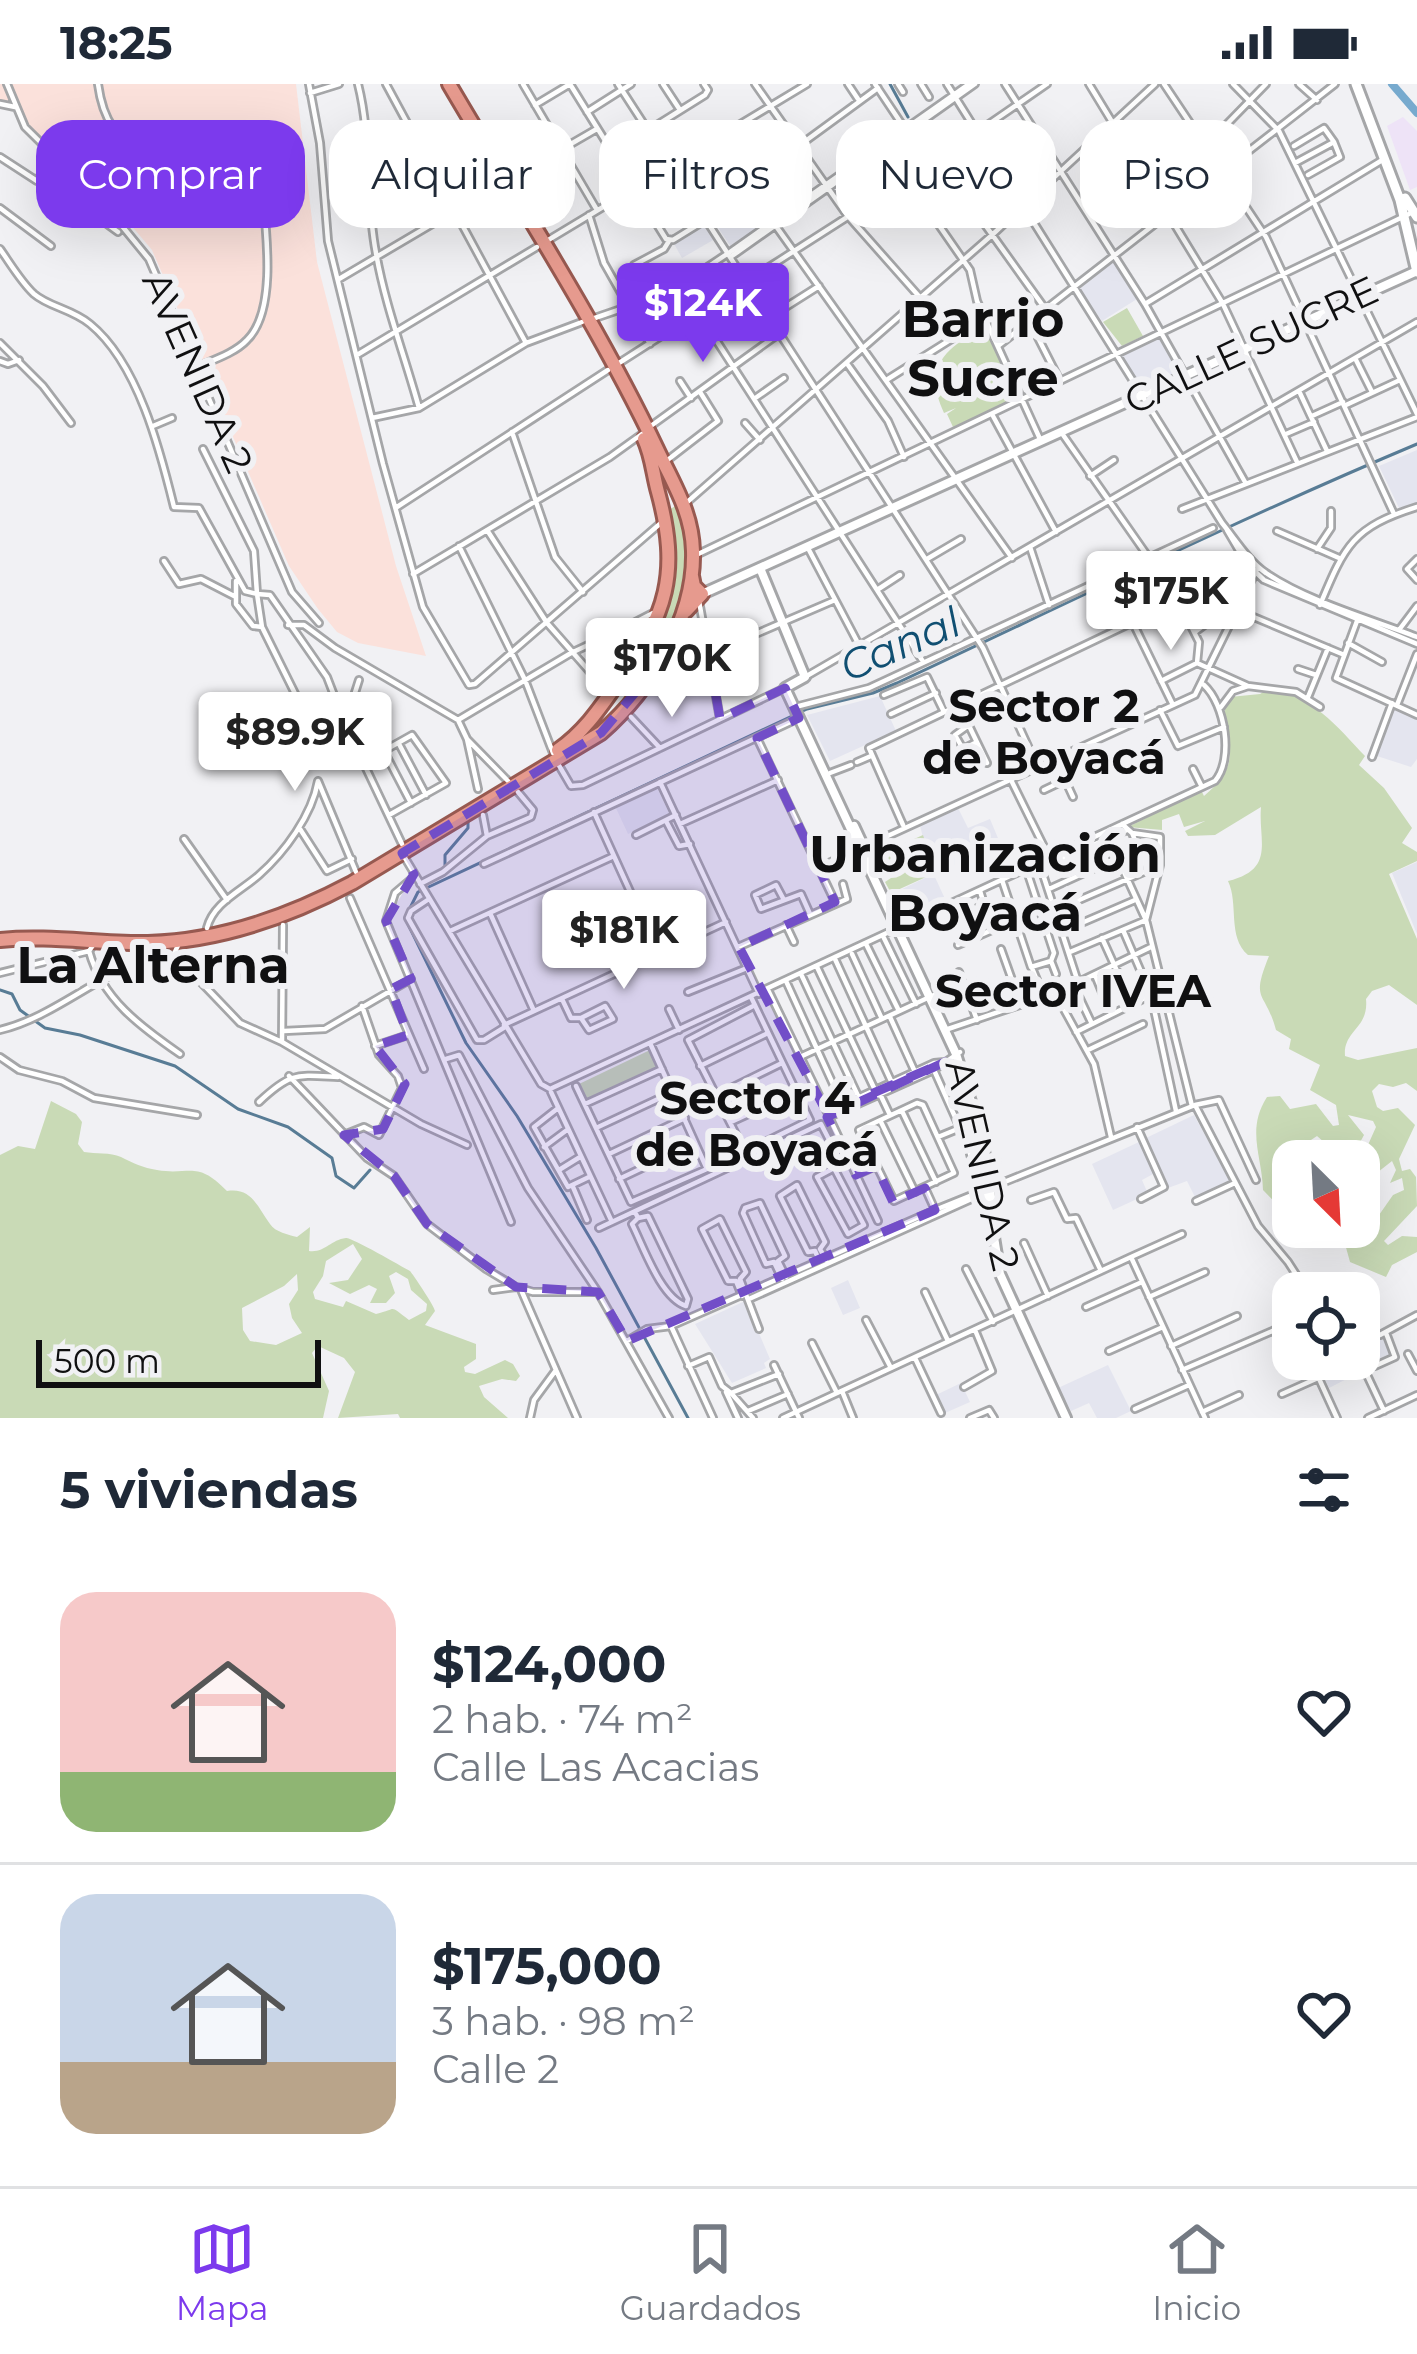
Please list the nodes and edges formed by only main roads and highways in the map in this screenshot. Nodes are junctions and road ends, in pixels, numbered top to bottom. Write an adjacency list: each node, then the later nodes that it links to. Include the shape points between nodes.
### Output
1 (445, 84): 6 (highway)
2 (1359, 84): 3 (main road); 3 (main road)
3 (1412, 218): 4 (main road); 5 (main road)
4 (1417, 244)
5 (1414, 270)
6 (645, 431): 7 (highway); 8 (highway)
7 (684, 505): 8 (highway, via 672,501); 9 (highway)
8 (664, 515): 12 (highway, via 670,562 662,609)
9 (692, 562): 10 (highway); 10 (highway, via 700,595)
10 (680, 622): 14 (highway)
11 (617, 631): 12 (highway, via 636,634)
12 (636, 656): 13 (highway)
13 (620, 680): 14 (highway, via 620,699); 15 (highway)
14 (638, 693): 15 (highway, via 601,733)
15 (555, 757): 16 (highway); 16 (highway)
16 (402, 848): 17 (highway, via 283,908 207,928); 17 (highway, via 352,883 236,929 93,945)
17 (0, 936)

